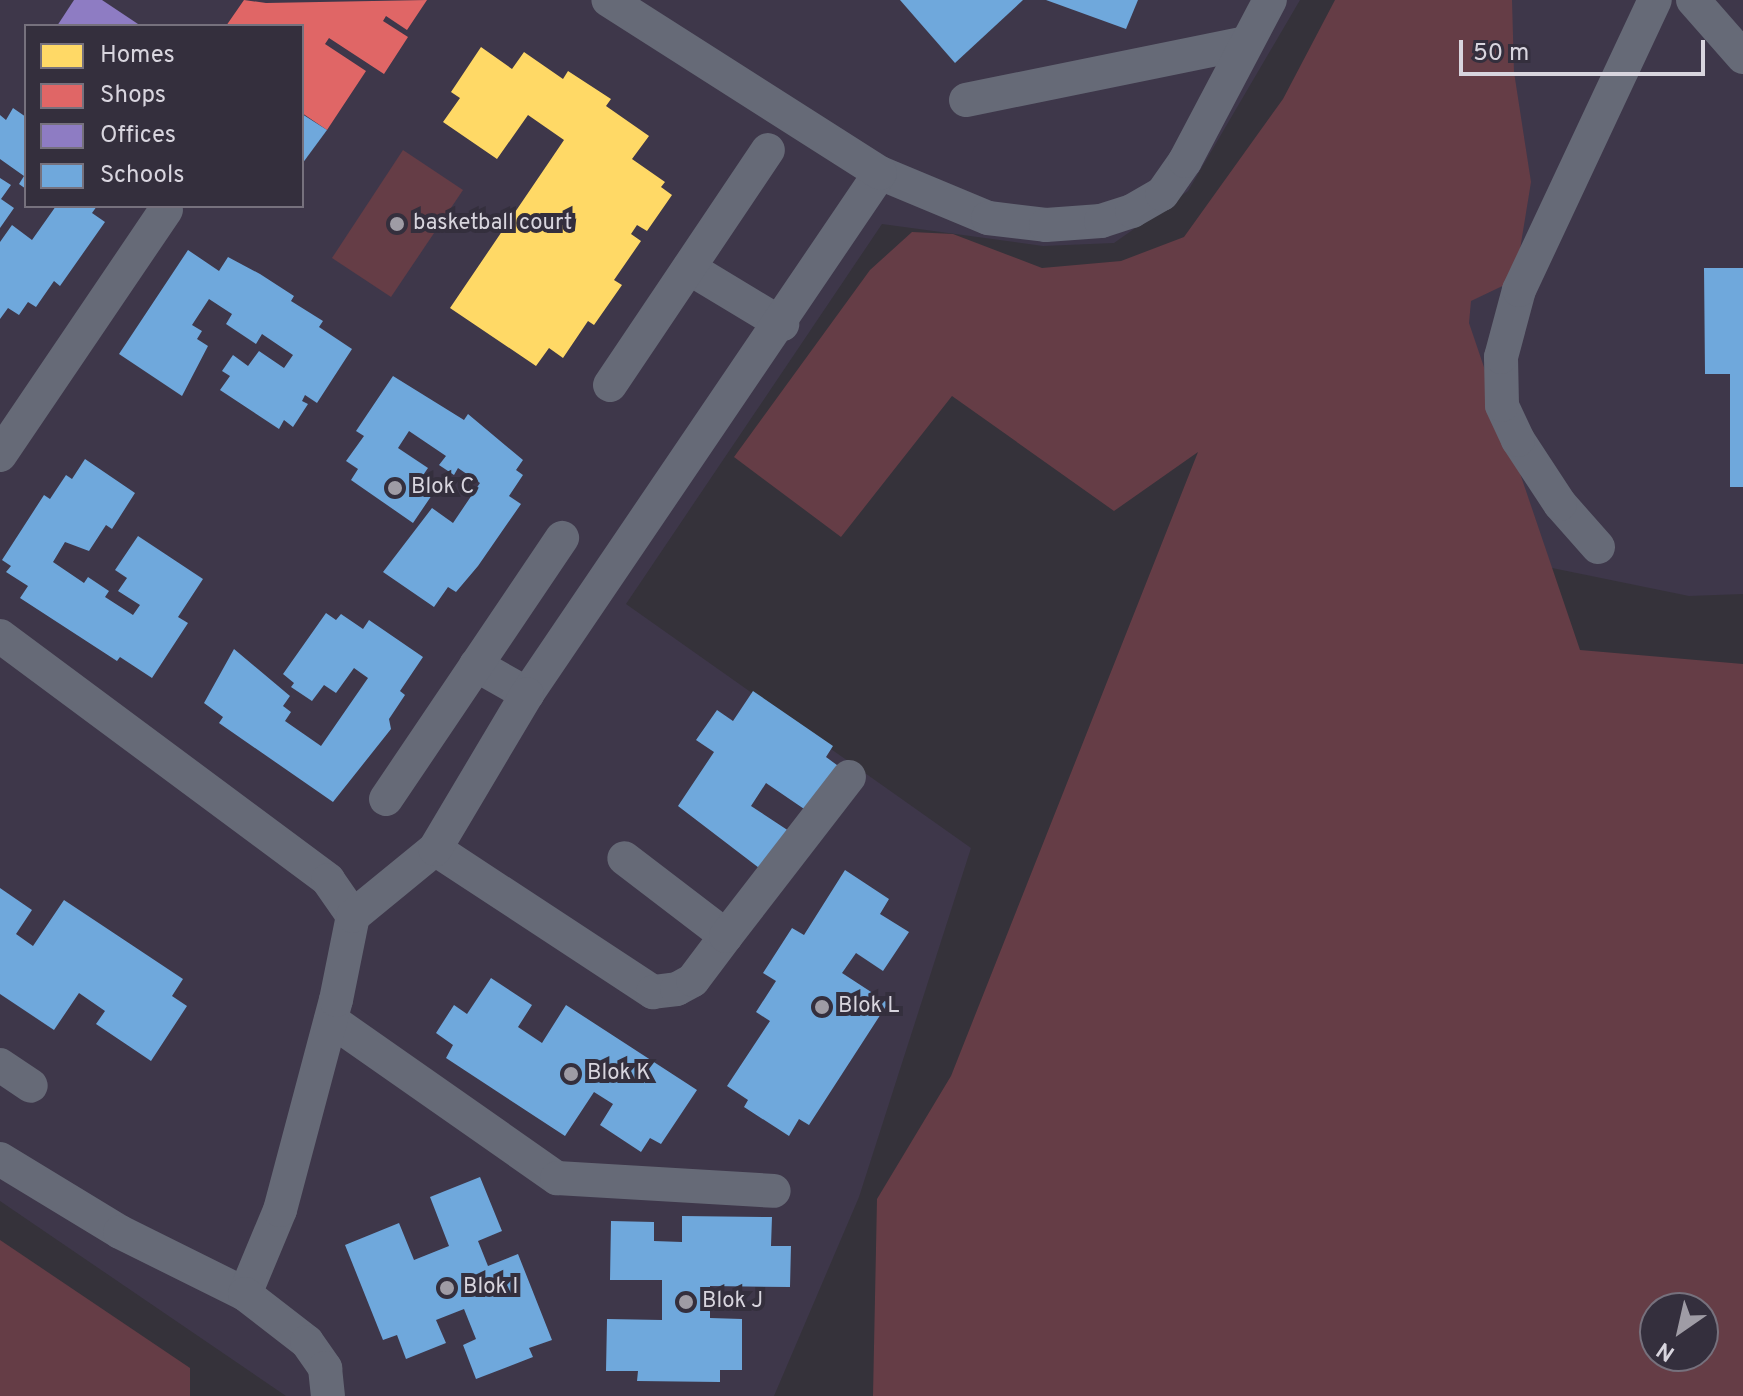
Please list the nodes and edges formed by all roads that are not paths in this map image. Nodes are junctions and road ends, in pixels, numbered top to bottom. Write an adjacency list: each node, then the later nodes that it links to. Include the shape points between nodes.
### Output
1 (608, 0): 9 (lane)
2 (1270, 0): 5 (lane)
3 (1655, 0): 16 (lane, via 1519,290 1501,357 1502,405 1518,440 1560,504)
4 (1693, 0): 6 (lane)
5 (1245, 43): 7 (lane); 9 (lane, via 1185,161 1162,194 1132,211 1101,221 1046,225 988,218)
6 (1743, 57)
7 (966, 100)
8 (768, 150): 11 (lane)
9 (880, 173): 12 (lane)
10 (166, 210): 14 (lane)
11 (689, 268): 12 (lane); 13 (lane)
12 (782, 324): 19 (lane)
13 (610, 385)
14 (0, 455)
15 (562, 538): 18 (lane)
16 (1598, 547)
17 (0, 636): 24 (lane, via 328,880)
18 (476, 665): 19 (lane); 21 (lane)
19 (527, 694): 22 (lane)
20 (849, 777): 25 (lane)
21 (386, 799)
22 (435, 849): 24 (lane); 25 (lane, via 653,992 693,980)
23 (624, 858): 25 (lane)
24 (353, 916): 26 (lane)
25 (726, 936)
26 (331, 1020): 30 (lane, via 557,1178); 31 (lane, via 280,1210)
27 (0, 1065): 28 (lane)
28 (31, 1086)
29 (0, 1159): 31 (lane, via 120,1232)
30 (774, 1191)
31 (245, 1294): 32 (lane, via 307,1342 325,1368)
32 (328, 1396)

